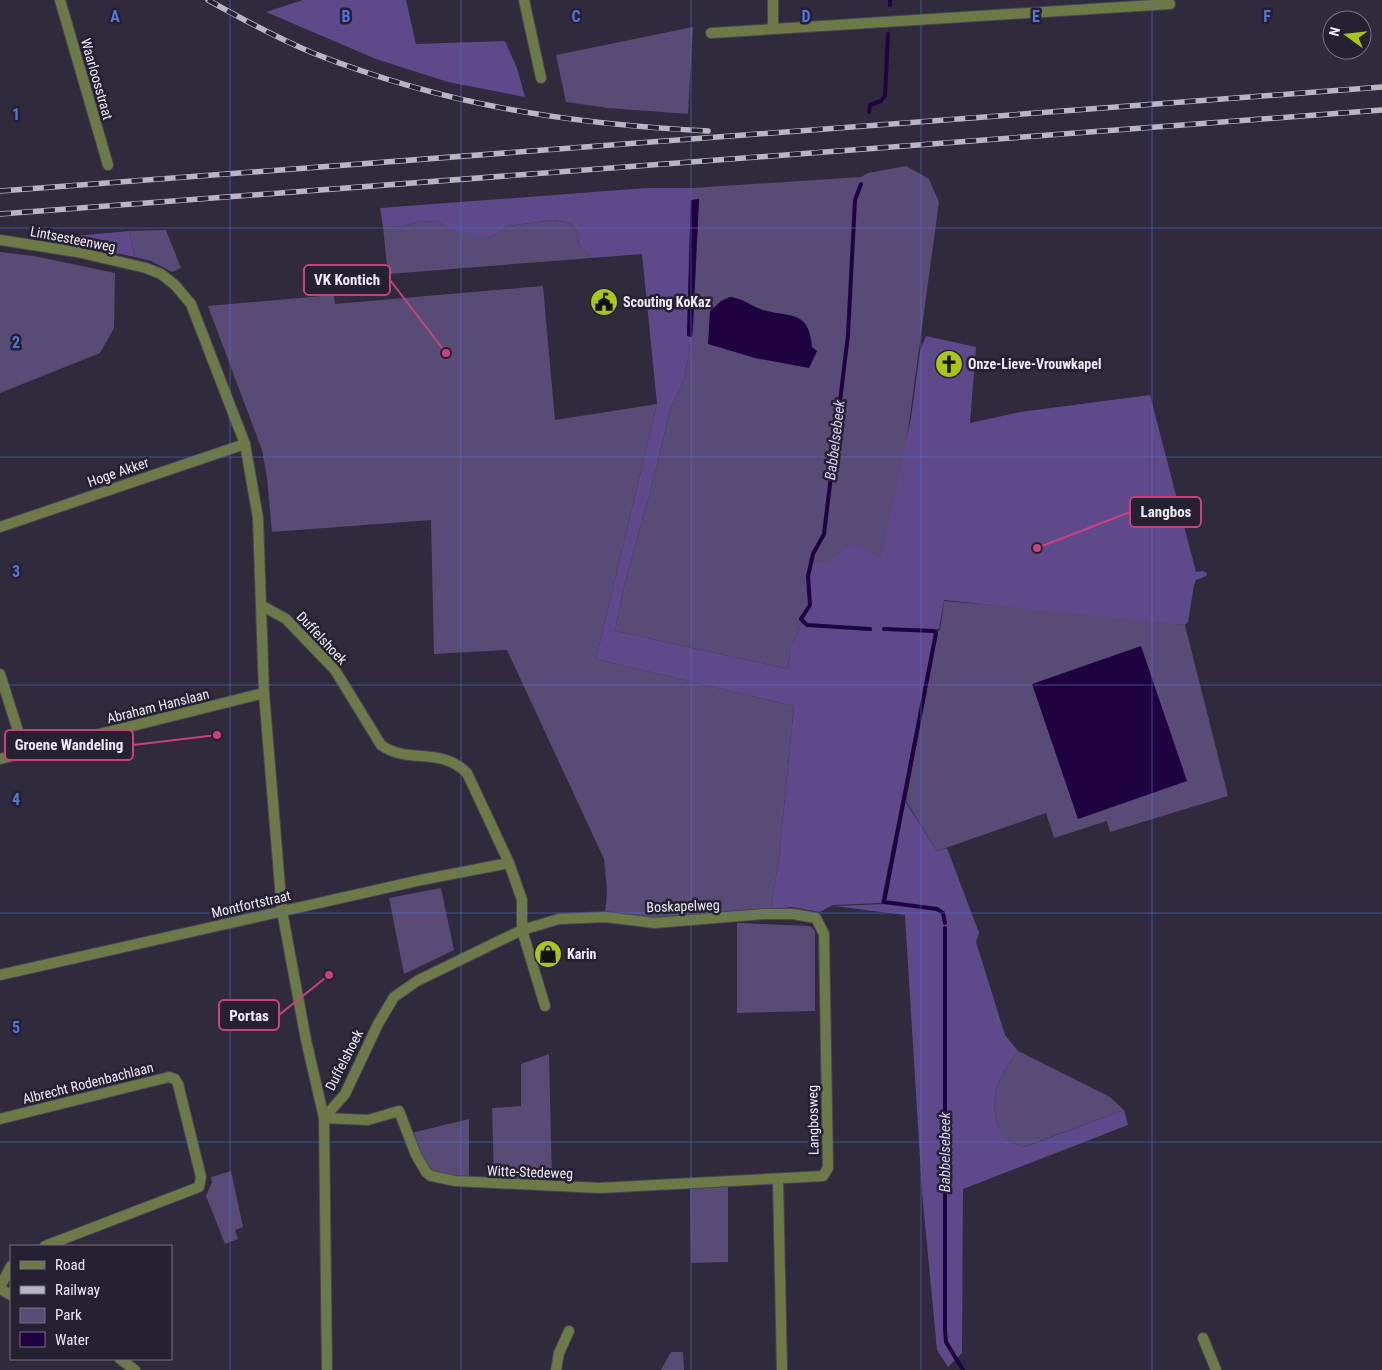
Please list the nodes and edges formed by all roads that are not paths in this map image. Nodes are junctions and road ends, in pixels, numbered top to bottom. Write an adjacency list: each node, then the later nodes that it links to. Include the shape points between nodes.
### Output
1 (60, 0): 8 (street, Waarloosstraat)
2 (524, 0): 7 (street)
3 (773, 0): 5 (street)
4 (1170, 4): 5 (street)
5 (773, 29): 6 (street)
6 (711, 33)
7 (540, 78)
8 (108, 165)
9 (0, 240): 10 (street, Lintsesteenweg, via 77,252 153,270 168,279 192,304)
10 (245, 444): 11 (street, Hoge Akker); 12 (street, via 258,518)
11 (0, 526)
12 (261, 606): 14 (street); 17 (street, Duffelshoek, via 286,619 335,670 381,745 392,753 440,757 457,763 468,773)
13 (0, 674): 15 (street)
14 (264, 693): 15 (street, Abraham Hanslaan); 18 (street)
15 (25, 753): 16 (street, Abraham Hanslaan)
16 (0, 759)
17 (508, 863): 18 (street, Montfortstraat); 20 (street, Duffelshoek, via 522,900)
18 (282, 911): 21 (street, Montfortstraat); 23 (street)
19 (816, 918): 20 (street, Boskapelweg, via 783,914 655,923 605,917 559,919); 25 (street, Langbosweg, via 824,934 828,1168 820,1177)
20 (522, 930): 22 (street, Duffelshoek); 23 (street, Duffelshoek, via 417,981 394,997 345,1094)
21 (0, 975)
22 (545, 1006)
23 (324, 1118): 25 (street, Witte-Stedeweg, via 368,1120 398,1111 426,1172 455,1182 600,1188); 33 (street)
24 (0, 1119): 26 (street, Albrecht Rodenbachlaan, via 169,1077 178,1084 201,1177 198,1187)
25 (778, 1180): 35 (street)
26 (48, 1245)
27 (10, 1268): 28 (street)
28 (0, 1288)
29 (569, 1331): 34 (street, via 559,1353)
30 (1203, 1338): 36 (street)
31 (121, 1360): 32 (street)
32 (132, 1369)
33 (327, 1370)
34 (556, 1370)
35 (782, 1370)
36 (1216, 1370)

